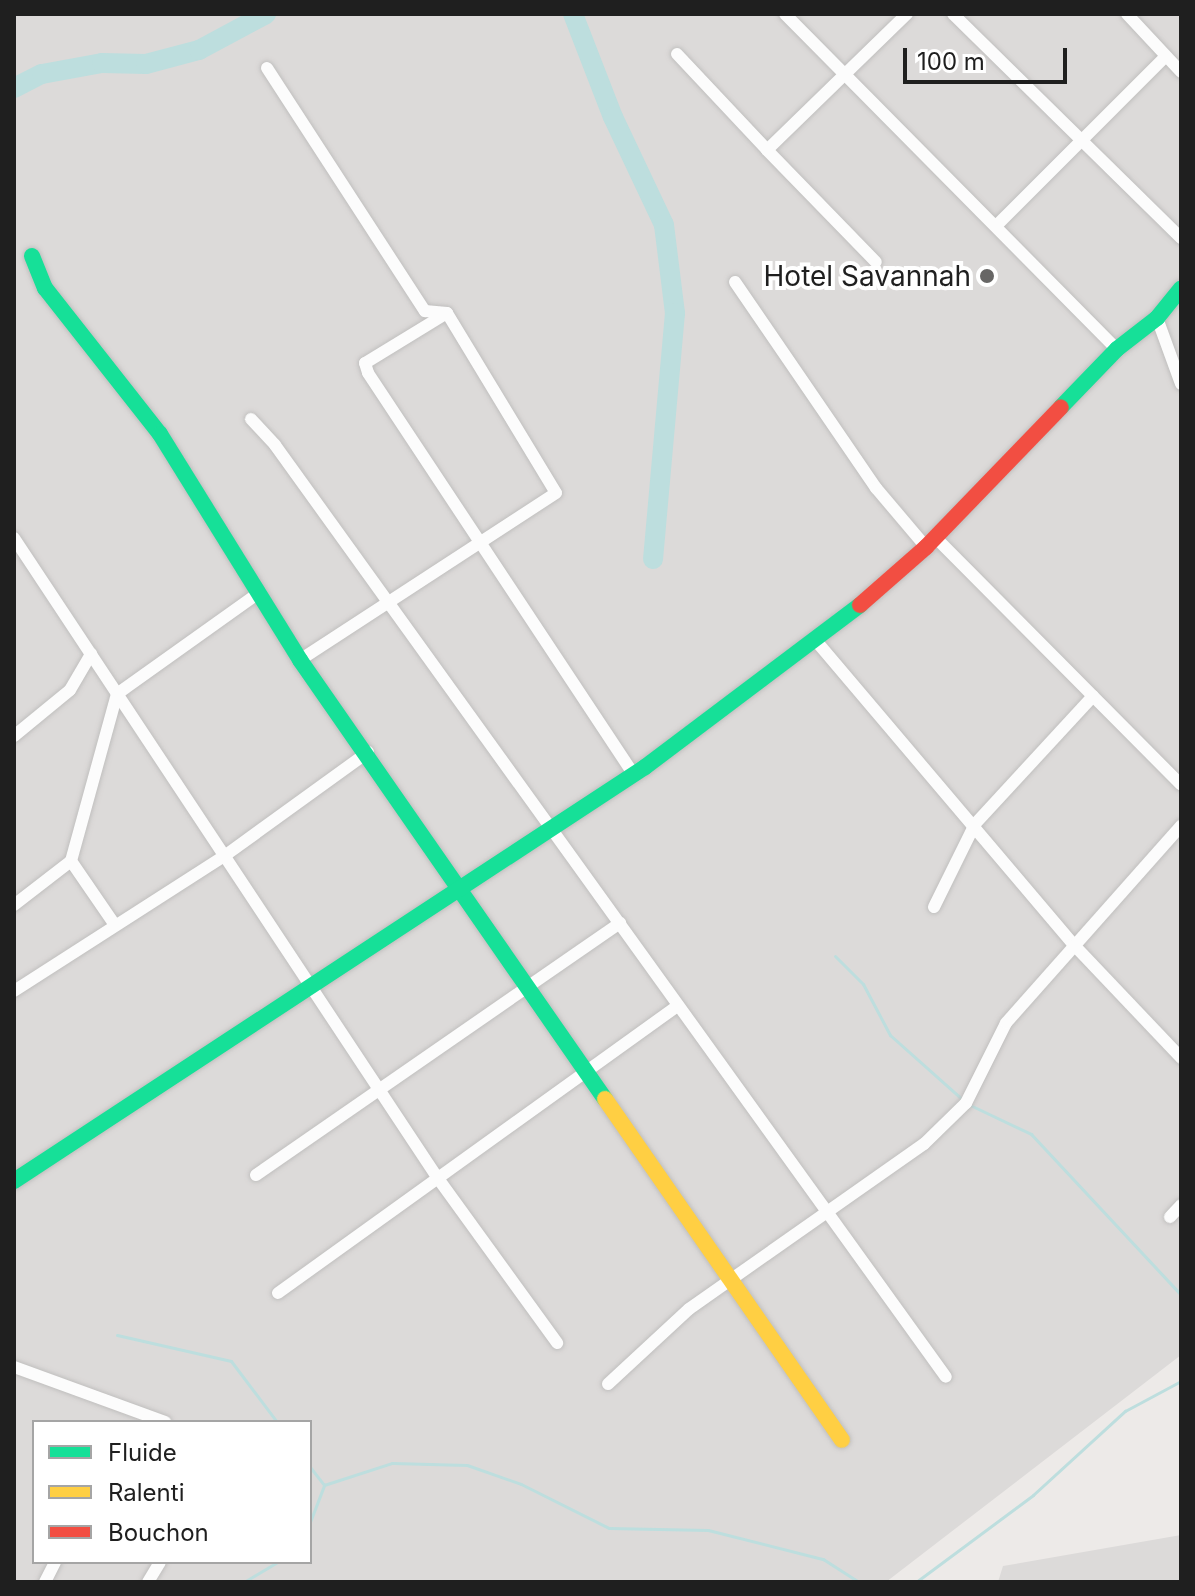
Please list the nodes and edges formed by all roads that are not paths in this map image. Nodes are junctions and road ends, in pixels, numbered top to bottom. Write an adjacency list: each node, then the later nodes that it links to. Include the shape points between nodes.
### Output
1 (785, 14): 9 (street)
2 (907, 14): 9 (street)
3 (953, 14): 10 (street)
4 (1127, 14): 6 (street)
5 (677, 54): 11 (street)
6 (1165, 57): 8 (street); 10 (street)
7 (267, 68): 18 (street, via 425,311)
8 (1181, 72)
9 (845, 75): 11 (street); 12 (street)
10 (1080, 142): 12 (street); 13 (street)
11 (767, 150): 15 (street)
12 (998, 224): 20 (street)
13 (1181, 238)
14 (32, 256): 26 (main road, via 45,288 160,434)
15 (876, 262)
16 (735, 282): 24 (street, via 876,488)
17 (1181, 288): 19 (main road)
18 (447, 313): 25 (street, via 556,493); 25 (street, via 365,363)
19 (1157, 318): 20 (main road); 21 (street)
20 (1117, 349): 24 (main road)
21 (1181, 384)
22 (251, 419): 27 (street)
23 (14, 538): 29 (street)
24 (930, 542): 28 (main road); 32 (street)
25 (478, 546): 27 (street); 35 (street)
26 (257, 594): 30 (main road); 31 (street)
27 (386, 601): 30 (street); 39 (street)
28 (817, 642): 35 (main road); 37 (street)
29 (91, 654): 31 (street); 33 (street, via 70,690)
30 (300, 660): 34 (main road)
31 (117, 694): 40 (street); 41 (street)
32 (1093, 696): 36 (street); 37 (street)
33 (14, 736)
34 (368, 752): 40 (street); 42 (main road)
35 (633, 774): 39 (main road)
36 (1181, 785)
37 (975, 824): 44 (street); 47 (street)
38 (1181, 826): 47 (street)
39 (549, 830): 42 (main road); 45 (street)
40 (223, 857): 46 (street); 48 (street)
41 (71, 861): 43 (street); 46 (street)
42 (460, 887): 48 (main road); 49 (main road)
43 (14, 905)
44 (934, 907)
45 (620, 923): 49 (street); 51 (street)
46 (115, 925): 50 (street)
47 (1073, 944): 52 (street); 59 (street, via 1006,1023 966,1103 924,1144)
48 (312, 986): 54 (street); 57 (main road)
49 (527, 989): 53 (main road); 54 (street)
50 (14, 991)
51 (678, 1006): 53 (street); 59 (street)
52 (1181, 1058)
53 (586, 1074): 56 (street); 61 (main road)
54 (383, 1088): 55 (street); 56 (street)
55 (256, 1175)
56 (437, 1177): 62 (street); 63 (street)
57 (14, 1181)
58 (1181, 1205): 60 (street)
59 (825, 1210): 61 (street); 65 (street)
60 (1170, 1217)
61 (731, 1281): 66 (street, via 689,1309); 68 (main road)
62 (278, 1293)
63 (557, 1343)
64 (14, 1367): 67 (street)
65 (946, 1377)
66 (608, 1384)
67 (160, 1420)
68 (842, 1440)
69 (54, 1564): 71 (street)
70 (159, 1564): 72 (street)
71 (45, 1582)
72 (148, 1582)

